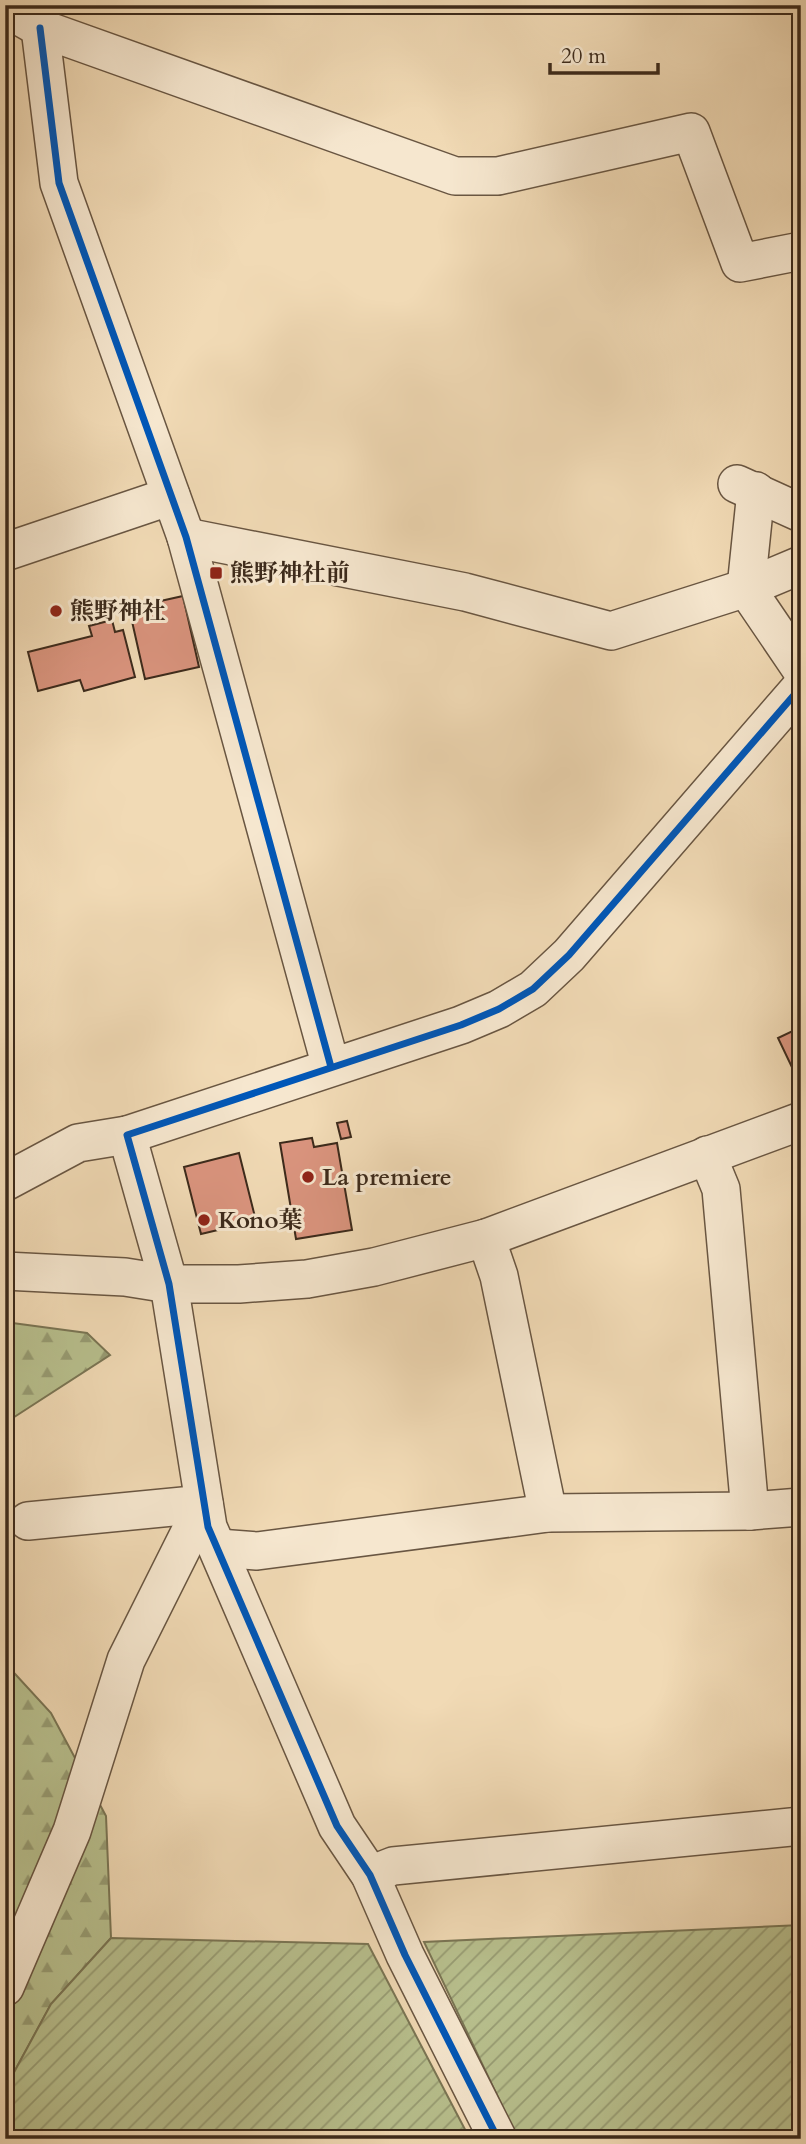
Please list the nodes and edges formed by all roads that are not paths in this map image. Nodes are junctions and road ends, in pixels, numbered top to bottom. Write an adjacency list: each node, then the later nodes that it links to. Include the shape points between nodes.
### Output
1 (5, 8): 2 (street)
2 (40, 27): 3 (street, via 455,176 498,176 691,132 740,263); 4 (street, via 60,183)
3 (801, 251)
4 (171, 496): 6 (street); 7 (street)
5 (801, 513): 9 (street, via 744,487)
6 (186, 537): 9 (street, via 465,592 611,631); 12 (street)
7 (5, 552)
8 (801, 565): 9 (street)
9 (746, 588): 10 (street)
10 (801, 669)
11 (801, 687): 12 (street, via 569,955 533,989 460,1025)
12 (331, 1066): 14 (street)
13 (801, 1121): 15 (street)
14 (127, 1135): 16 (street, via 78,1143); 19 (street)
15 (707, 1155): 17 (street); 22 (street, via 721,1189)
16 (5, 1182)
17 (486, 1238): 19 (street, via 307,1279); 23 (street, via 499,1276)
18 (5, 1271): 19 (street)
19 (169, 1284): 20 (street)
20 (204, 1504): 24 (street); 25 (street); 28 (street, via 126,1660 72,1832)
21 (801, 1507): 22 (street)
22 (750, 1511): 23 (street)
23 (548, 1513): 25 (street, via 257,1551)
24 (28, 1521)
25 (218, 1548): 27 (street, via 337,1826)
26 (801, 1826): 27 (street, via 393,1866)
27 (370, 1875): 29 (street)
28 (5, 1987)
29 (498, 2139)

